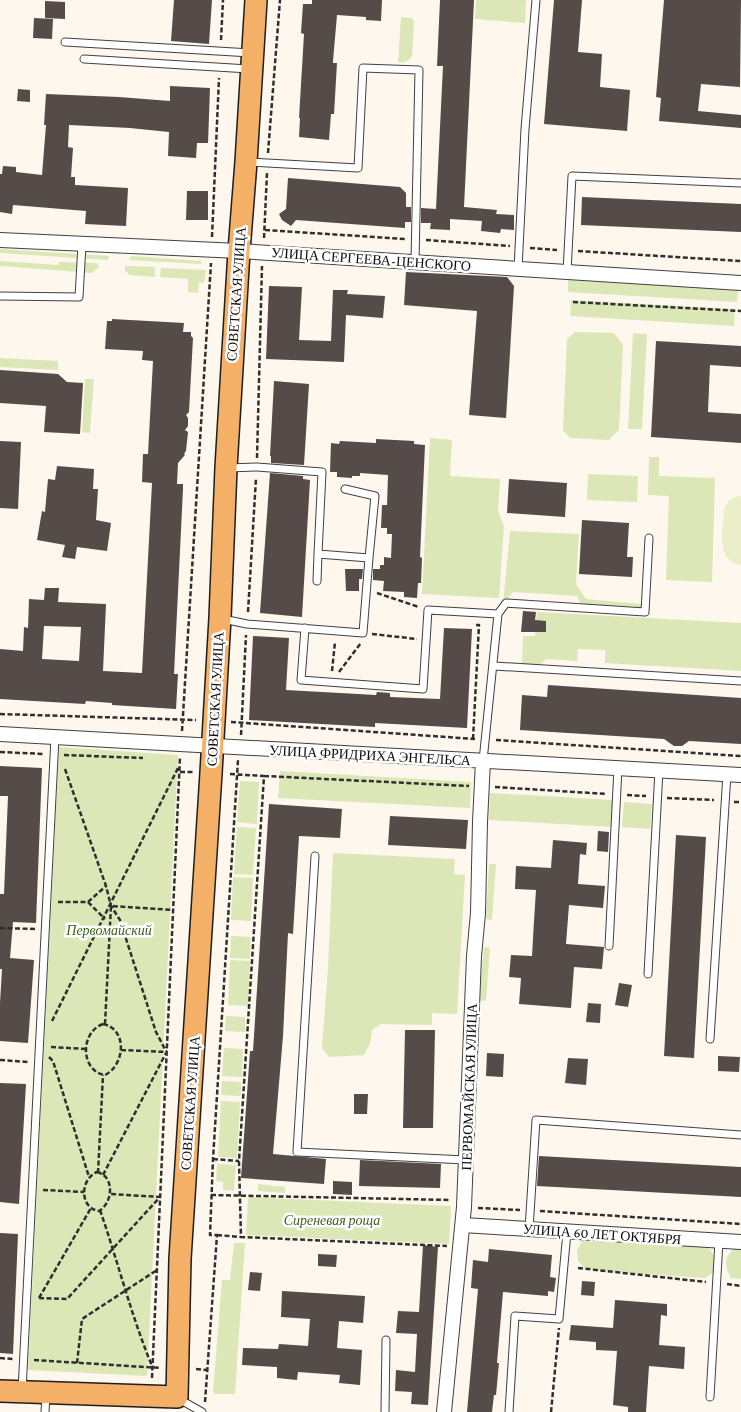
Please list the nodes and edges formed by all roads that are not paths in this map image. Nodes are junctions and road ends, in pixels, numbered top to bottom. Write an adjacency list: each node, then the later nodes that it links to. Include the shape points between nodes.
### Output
1 (256, 0): 5 (main road, СОВЕТСКАЯ УЛИЦА)
2 (536, 0): 12 (lane, via 524,129)
3 (64, 42): 5 (lane, via 221,52)
4 (84, 59): 5 (lane, via 220,68)
5 (253, 61): 6 (main road, СОВЕТСКАЯ УЛИЦА)
6 (246, 162): 10 (main road, СОВЕТСКАЯ УЛИЦА); 11 (lane, via 358,168 363,68 419,70)
7 (741, 183): 13 (lane, via 572,176)
8 (0, 240): 9 (street, УЛИЦА СЕРГЕЕВА-ЦЕНСКОГО)
9 (82, 244): 10 (street, УЛИЦА СЕРГЕЕВА-ЦЕНСКОГО); 15 (lane, via 79,297)
10 (239, 251): 11 (street, УЛИЦА СЕРГЕЕВА-ЦЕНСКОГО); 16 (main road, СОВЕТСКАЯ УЛИЦА)
11 (415, 262): 12 (street, УЛИЦА СЕРГЕЕВА-ЦЕНСКОГО)
12 (518, 269): 13 (street, УЛИЦА СЕРГЕЕВА-ЦЕНСКОГО)
13 (567, 272): 14 (street, УЛИЦА СЕРГЕЕВА-ЦЕНСКОГО)
14 (741, 283)
15 (0, 296)
16 (226, 468): 19 (lane, via 322,472); 23 (main road, СОВЕТСКАЯ УЛИЦА)
17 (345, 489): 20 (lane, via 375,496)
18 (649, 538): 22 (lane, via 645,612 506,603)
19 (318, 554): 20 (lane); 21 (lane)
20 (369, 558): 24 (lane, via 366,634)
21 (317, 581)
22 (498, 614): 24 (lane, via 428,610 423,689 301,680); 25 (lane)
23 (220, 618): 24 (lane, via 247,624); 29 (main road, СОВЕТСКАЯ УЛИЦА)
24 (305, 628)
25 (494, 666): 26 (lane); 30 (lane)
26 (741, 681)
27 (0, 734): 28 (street, УЛИЦА ФРИДРИХА ЭНГЕЛЬСА)
28 (55, 737): 29 (street, УЛИЦА ФРИДРИХА ЭНГЕЛЬСА); 47 (lane)
29 (212, 746): 30 (street, УЛИЦА ФРИДРИХА ЭНГЕЛЬСА); 48 (main road, СОВЕТСКАЯ УЛИЦА, via 180,1259)
30 (483, 761): 31 (street, УЛИЦА ФРИДРИХА ЭНГЕЛЬСА); 39 (street, ПЕРВОМАЙСКАЯ УЛИЦА)
31 (618, 768): 32 (street, УЛИЦА ФРИДРИХА ЭНГЕЛЬСА); 35 (lane)
32 (659, 770): 33 (street, УЛИЦА ФРИДРИХА ЭНГЕЛЬСА); 36 (lane)
33 (734, 774): 37 (lane, via 726,801)
34 (315, 856): 39 (lane, via 296,1152)
35 (609, 946)
36 (648, 974)
37 (710, 1039)
38 (741, 1135): 41 (lane, via 536,1120)
39 (466, 1160): 40 (street, ПЕРВОМАЙСКАЯ УЛИЦА)
40 (463, 1225): 41 (street, УЛИЦА 60 ЛЕТ ОКТЯБРЯ); 53 (street, ПЕРВОМАЙСКАЯ УЛИЦА)
41 (529, 1229): 42 (street, УЛИЦА 60 ЛЕТ ОКТЯБРЯ)
42 (568, 1232): 43 (street, УЛИЦА 60 ЛЕТ ОКТЯБРЯ); 54 (lane, via 559,1319 515,1316)
43 (719, 1241): 44 (street, УЛИЦА 60 ЛЕТ ОКТЯБРЯ); 49 (lane)
44 (741, 1242)
45 (386, 1340): 52 (lane)
46 (0, 1391): 47 (main road)
47 (22, 1392): 50 (main road)
48 (177, 1397): 50 (main road); 51 (lane)
49 (710, 1397)
50 (46, 1402)
51 (202, 1412)
52 (385, 1412)
53 (444, 1412)
54 (509, 1412)

